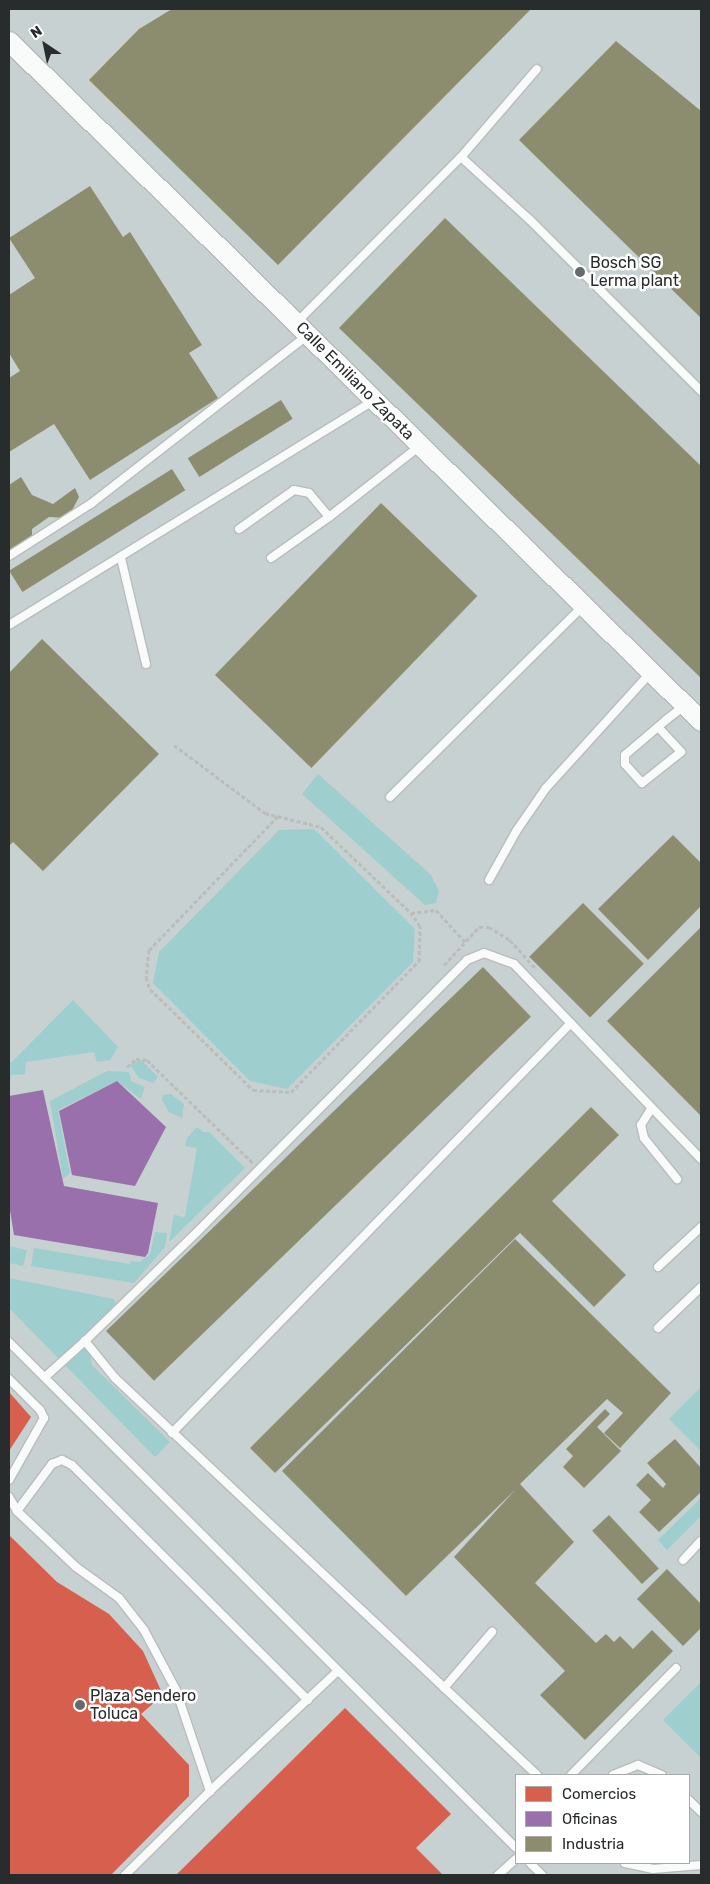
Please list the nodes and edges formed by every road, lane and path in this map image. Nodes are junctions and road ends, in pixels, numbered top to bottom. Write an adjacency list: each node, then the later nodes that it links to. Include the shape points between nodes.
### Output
1 (9, 41): 4 (street, Calle Emiliano Zapata)
2 (537, 69): 3 (lane)
3 (461, 157): 4 (lane); 5 (lane, via 530,220)
4 (302, 329): 6 (street, Calle Emiliano Zapata); 10 (lane, via 92,504)
5 (701, 391)
6 (373, 401): 7 (street, Calle Emiliano Zapata); 11 (lane)
7 (420, 446): 8 (lane); 13 (street, Calle Emiliano Zapata)
8 (329, 517): 9 (lane, via 309,493 298,489); 12 (lane)
9 (239, 529)
10 (9, 556)
11 (121, 558): 14 (lane); 15 (lane)
12 (271, 558)
13 (583, 606): 16 (street, Calle Emiliano Zapata); 21 (lane)
14 (9, 625)
15 (146, 664)
16 (651, 672): 17 (street, Calle Emiliano Zapata); 23 (lane, via 546,788 517,830)
17 (685, 705): 18 (street, Calle Emiliano Zapata); 19 (lane)
18 (701, 721)
19 (658, 727): 19 (lane, via 625,755 625,764 642,783 681,752)
20 (174, 745): 22 (path, via 265,813)
21 (390, 797)
22 (278, 816): 24 (path, via 321,827); 24 (path, via 148,950 146,977 150,989 253,1090 291,1092 419,961 420,926)
23 (489, 880)
24 (411, 913): 25 (path, via 436,910)
25 (464, 942)
26 (571, 1023): 28 (lane); 36 (lane, via 514,964 484,953 467,960); 40 (lane)
27 (127, 1066): 30 (path, via 136,1059 147,1060)
28 (651, 1110): 29 (lane); 31 (lane, via 641,1125 644,1138)
29 (701, 1159)
30 (256, 1166)
31 (677, 1178)
32 (701, 1226): 33 (lane)
33 (658, 1267)
34 (701, 1288): 35 (lane)
35 (658, 1328)
36 (85, 1341): 38 (lane); 40 (lane, via 114,1378)
37 (9, 1342): 38 (lane)
38 (45, 1377): 48 (lane)
39 (9, 1379): 41 (lane, via 44,1418)
40 (172, 1433): 49 (lane)
41 (9, 1480)
42 (9, 1497): 43 (lane)
43 (17, 1511): 50 (lane, via 52,1464 62,1460 72,1465); 55 (lane, via 76,1567 119,1598 144,1630 176,1690)
44 (701, 1541): 45 (lane)
45 (683, 1560)
46 (492, 1632): 49 (lane)
47 (676, 1668): 52 (lane)
48 (338, 1671): 50 (lane); 58 (lane)
49 (444, 1688): 51 (lane)
50 (308, 1700): 55 (lane)
51 (536, 1774)
52 (572, 1774)
53 (616, 1774): 54 (lane, via 638,1765)
54 (660, 1774)
55 (210, 1791): 63 (lane)
56 (690, 1801): 57 (lane)
57 (701, 1812)
58 (515, 1847)
59 (515, 1860): 64 (lane)
60 (531, 1864): 65 (lane)
61 (630, 1864): 62 (lane, via 653,1869)
62 (701, 1865)
63 (125, 1875)
64 (498, 1875)
65 (542, 1875)

